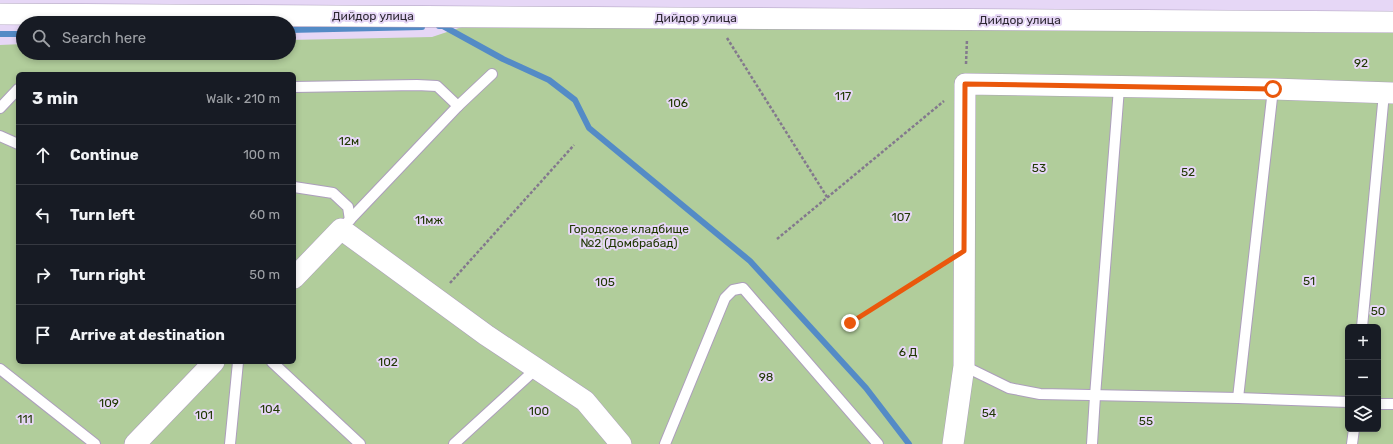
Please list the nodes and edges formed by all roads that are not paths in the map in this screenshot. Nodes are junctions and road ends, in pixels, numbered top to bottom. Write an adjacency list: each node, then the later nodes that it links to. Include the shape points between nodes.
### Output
1 (0, 14): 2 (street, Дийдор улица)
2 (1393, 22)
3 (492, 74): 9 (lane)
4 (296, 87): 9 (lane, via 437,86)
5 (1119, 88): 6 (street); 20 (street, via 965,84); 23 (lane)
6 (1273, 89): 8 (street); 24 (lane)
7 (16, 91): 10 (lane)
8 (1388, 93): 16 (lane)
9 (458, 106): 14 (lane)
10 (0, 108)
11 (0, 136): 12 (lane)
12 (16, 143)
13 (296, 187): 14 (lane, via 333,193 348,207)
14 (346, 224): 15 (street); 21 (street, via 436,298)
15 (296, 276)
16 (1362, 324)
17 (212, 364): 30 (street)
18 (238, 364): 31 (lane)
19 (274, 364): 32 (lane)
20 (964, 366): 23 (lane, via 1009,388 1040,394); 37 (street)
21 (537, 368): 33 (lane); 34 (street, via 585,401)
22 (0, 369): 29 (lane)
23 (1095, 396): 24 (lane); 38 (lane)
24 (1238, 398): 25 (lane)
25 (1345, 402)
26 (1381, 404): 27 (lane)
27 (1393, 404)
28 (1354, 432): 39 (lane)
29 (95, 444)
30 (135, 444)
31 (230, 444)
32 (360, 444)
33 (454, 444)
34 (621, 444)
35 (665, 444): 36 (lane, via 725,298 733,290 744,288)
36 (878, 444)
37 (953, 444)
38 (1092, 444)
39 (1352, 444)

